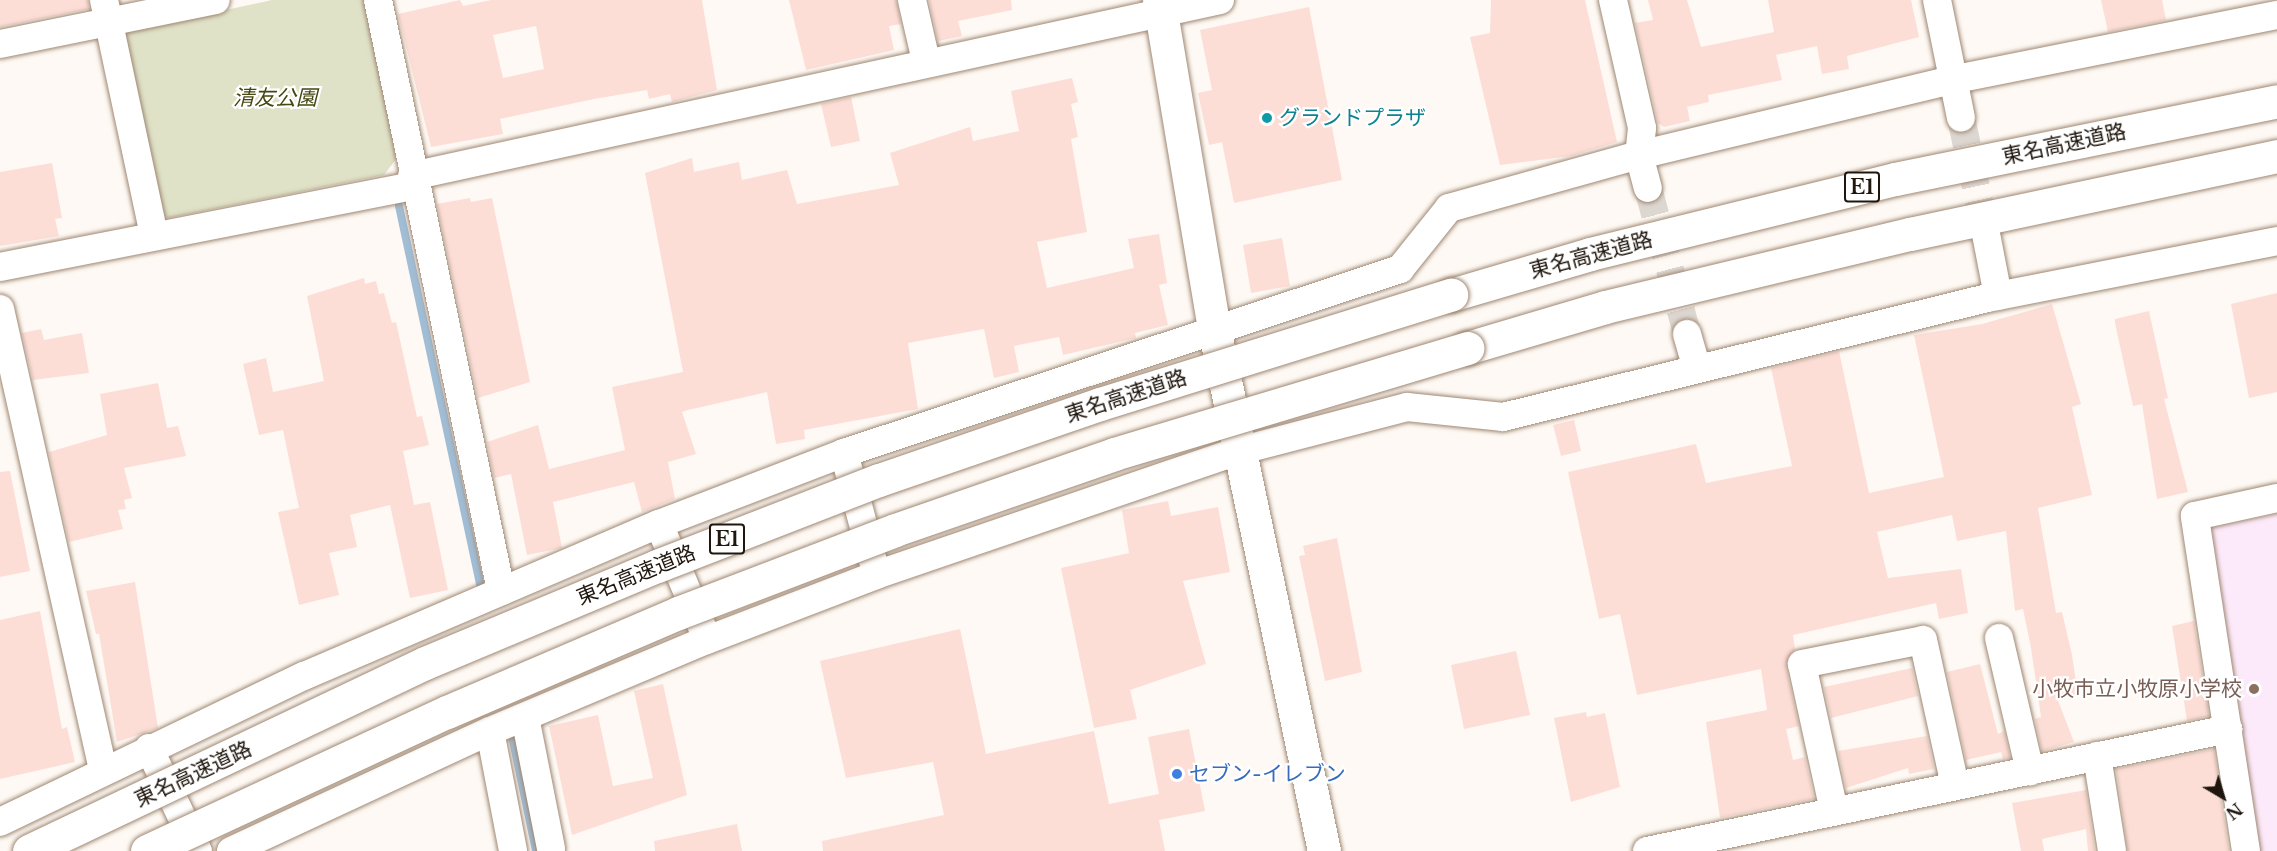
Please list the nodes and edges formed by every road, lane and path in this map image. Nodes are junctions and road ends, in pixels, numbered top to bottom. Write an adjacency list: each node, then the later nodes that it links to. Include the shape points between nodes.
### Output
1 (216, 0): 8 (street)
2 (378, 0): 17 (street)
3 (912, 0): 11 (street)
4 (1220, 0): 7 (street)
5 (1613, 0): 15 (street, via 1642,128)
6 (1937, 0): 12 (street)
7 (1161, 6): 11 (street); 25 (main road)
8 (106, 11): 10 (street); 20 (street)
9 (2277, 15): 12 (street)
10 (0, 44)
11 (926, 61): 17 (street)
12 (1951, 80): 14 (street); 15 (street)
13 (2277, 101): 47 (main road, 東名高速道路 / E1, bridge, via 1895,179 1590,254 1100,404 879,480 657,566 425,663)
14 (1961, 117)
15 (1639, 155): 18 (street); 25 (street, via 1449,208 1400,269)
16 (2277, 156): 48 (main road, E1, bridge, via 1910,234 1605,307 1114,454 873,538 678,612)
17 (412, 181): 20 (street); 33 (street)
18 (1648, 188)
19 (1986, 234): 23 (street)
20 (154, 236): 22 (street)
21 (2277, 241): 23 (street)
22 (0, 267)
23 (1998, 296): 27 (street)
24 (0, 309): 41 (street)
25 (1214, 328): 28 (main road); 29 (street)
26 (1687, 334): 27 (street)
27 (1697, 369): 28 (street, via 1503,417 1407,407)
28 (1242, 450): 32 (street); 52 (main road)
29 (844, 453): 31 (street); 32 (street)
30 (2277, 498): 37 (street, via 2195,516)
31 (659, 524): 33 (street); 35 (street)
32 (876, 575): 35 (street)
33 (501, 591): 39 (street)
34 (1999, 638): 42 (street)
35 (707, 640): 36 (street)
36 (525, 717): 38 (street); 46 (street)
37 (2228, 729): 40 (street); 55 (street)
38 (490, 730): 50 (street); 51 (street)
39 (149, 748): 41 (street); 49 (street)
40 (2097, 756): 42 (street); 54 (street)
41 (103, 771): 45 (street)
42 (2030, 771): 43 (street)
43 (1955, 786): 44 (street); 44 (street, via 1923,640 1802,664)
44 (1834, 811): 53 (street)
45 (0, 822)
46 (551, 848)
47 (29, 851)
48 (147, 851)
49 (198, 851)
50 (231, 851)
51 (513, 851)
52 (1324, 851)
53 (1647, 851)
54 (2112, 851)
55 (2246, 851)

